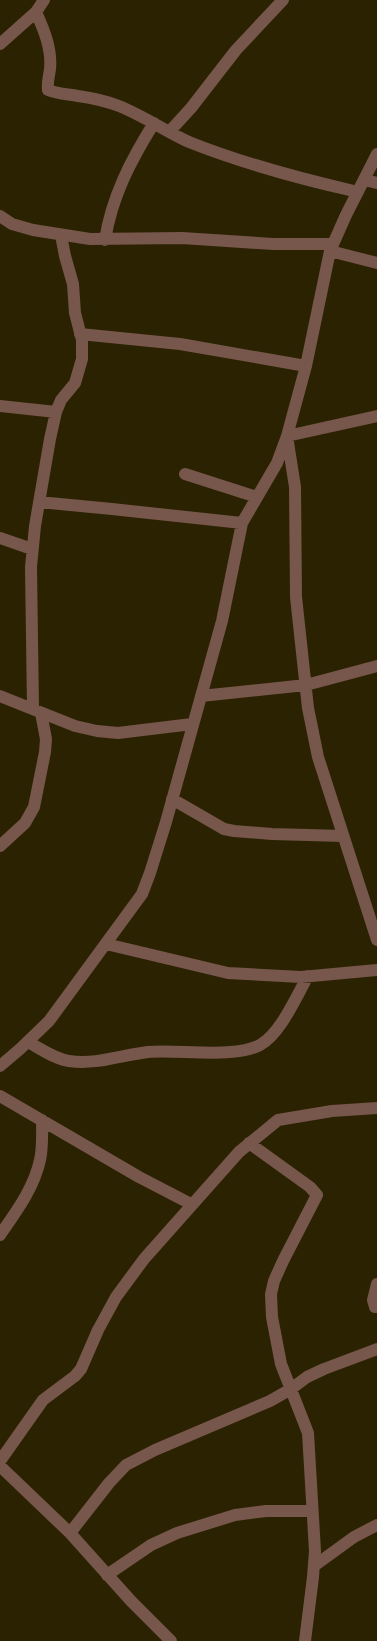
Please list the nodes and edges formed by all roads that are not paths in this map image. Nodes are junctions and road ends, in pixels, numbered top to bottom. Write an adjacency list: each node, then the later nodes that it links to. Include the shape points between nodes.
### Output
1 (44, 0): 3 (street)
2 (284, 0): 6 (street, via 236,50)
3 (36, 12): 4 (street); 5 (street, via 50,52 48,90 56,94 108,102 137,113)
4 (0, 44)
5 (154, 123): 6 (street); 13 (street, via 122,181 108,222)
6 (170, 131): 10 (street, via 187,141 259,167)
7 (377, 154): 8 (street)
8 (364, 180): 9 (street); 10 (street)
9 (377, 183)
10 (358, 192): 14 (street)
11 (0, 216): 12 (street, via 12,224)
12 (61, 234): 13 (street); 16 (street, via 73,284 75,313)
13 (105, 240): 14 (street, via 182,238)
14 (331, 248): 15 (street); 17 (street)
15 (377, 263)
16 (80, 334): 17 (street, via 180,344); 19 (street, via 82,359 75,383 61,400)
17 (306, 366): 21 (street)
18 (0, 406): 19 (street)
19 (56, 412): 24 (street)
20 (377, 416): 21 (street)
21 (287, 436): 23 (street, via 277,462); 29 (street, via 295,487 296,597)
22 (185, 474): 23 (street)
23 (257, 497): 25 (street)
24 (39, 502): 25 (street); 27 (street)
25 (242, 523): 31 (street, via 222,621)
26 (0, 538): 27 (street)
27 (32, 549): 32 (street)
28 (377, 666): 29 (street)
29 (306, 685): 31 (street); 35 (street, via 318,757)
30 (0, 696): 32 (street)
31 (201, 696): 33 (street)
32 (37, 710): 33 (street, via 74,726 118,733); 36 (street, via 46,739 34,807 25,823)
33 (192, 724): 34 (street)
34 (172, 799): 35 (street, via 215,824 234,831); 38 (street, via 142,894)
35 (343, 836): 37 (street)
36 (0, 846)
37 (377, 940)
38 (106, 944): 40 (street, via 228,972); 41 (street, via 50,1021)
39 (377, 970): 40 (street)
40 (308, 976): 41 (street, via 269,1039 259,1046 246,1050 148,1052 83,1062 57,1058)
41 (28, 1042): 42 (street)
42 (0, 1066)
43 (0, 1096): 45 (street)
44 (377, 1108): 46 (street, via 332,1111 278,1120)
45 (42, 1120): 47 (street, via 139,1177); 48 (street, via 41,1159 37,1172 26,1195)
46 (249, 1143): 47 (street); 52 (street, via 317,1195 274,1281 271,1294 272,1317 281,1364)
47 (191, 1204): 53 (street, via 144,1259 116,1298 78,1373 43,1400)
48 (0, 1235)
49 (377, 1284): 50 (street, via 373,1300)
50 (377, 1307)
51 (377, 1349): 52 (street, via 324,1369)
52 (291, 1389): 55 (street, via 308,1433); 57 (street, via 251,1410 155,1450 126,1465)
53 (0, 1461)
54 (0, 1466): 57 (street)
55 (312, 1511): 58 (street); 59 (street, via 266,1511 235,1515 177,1533)
56 (377, 1525): 58 (street, via 354,1537)
57 (70, 1533): 59 (street)
58 (314, 1566): 61 (street)
59 (107, 1575): 60 (street)
60 (172, 1641)
61 (305, 1641)

